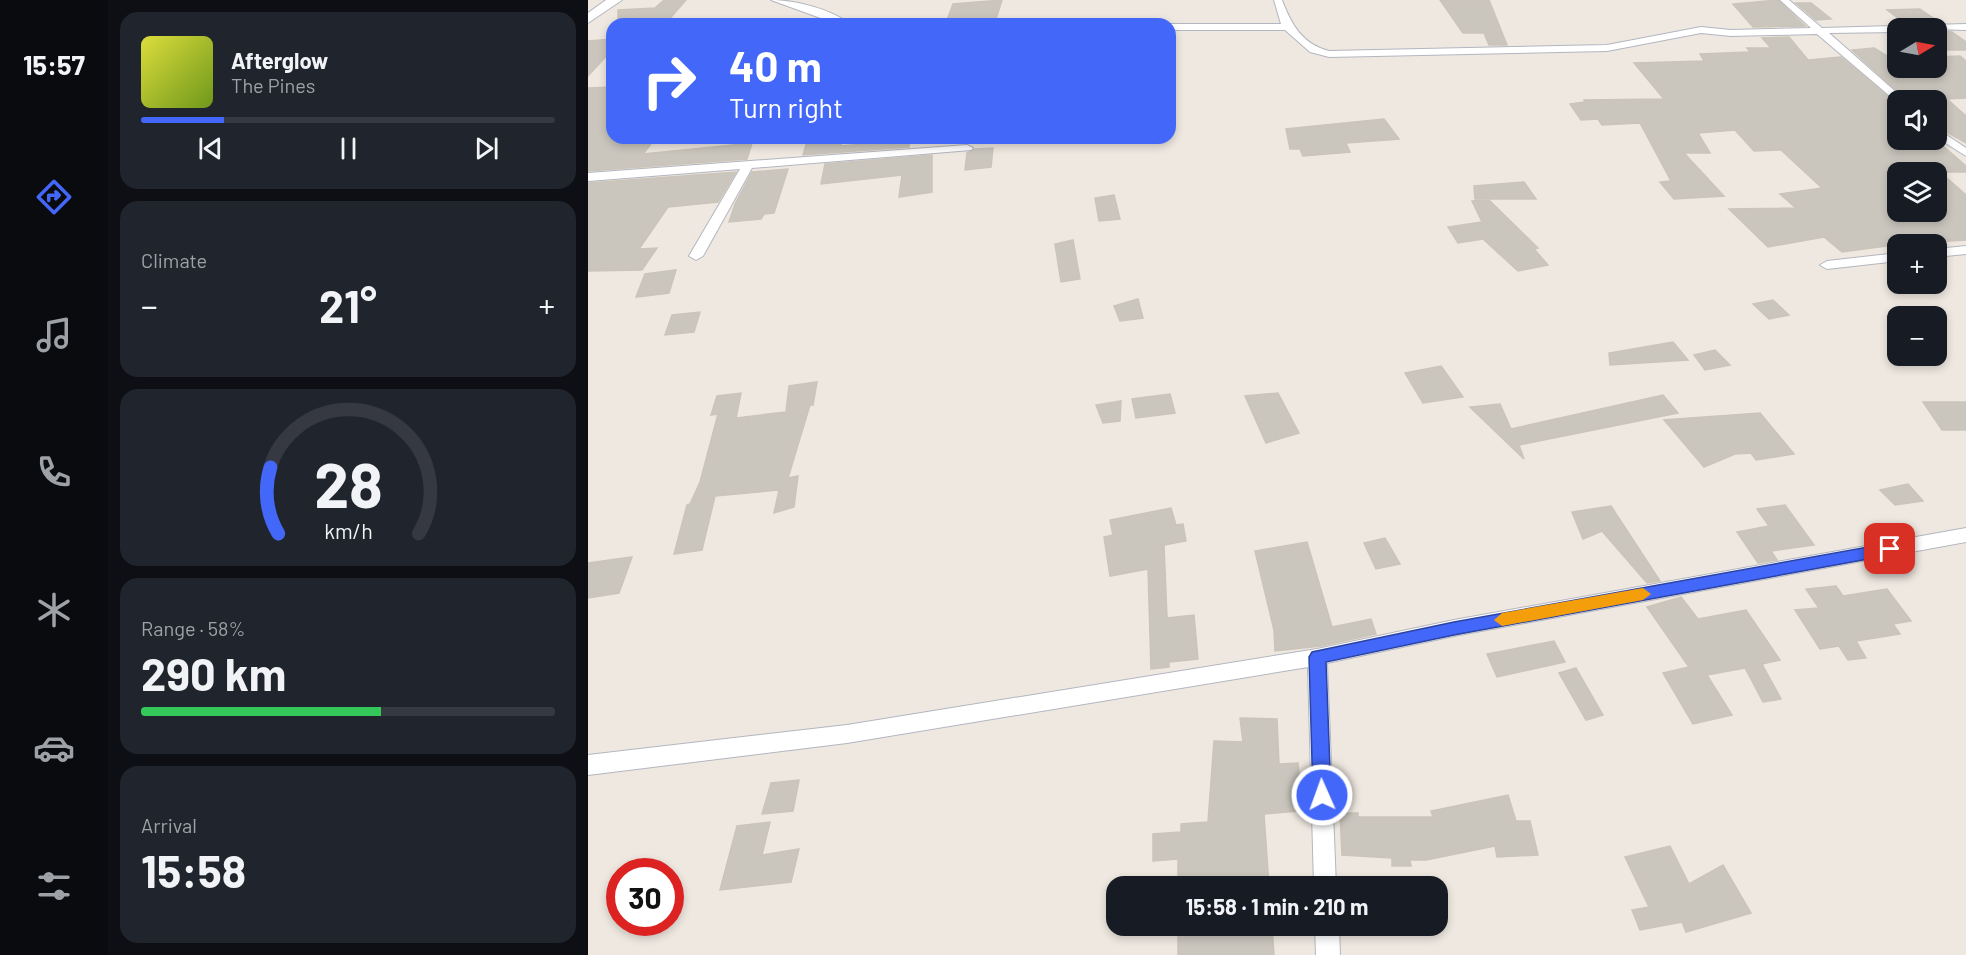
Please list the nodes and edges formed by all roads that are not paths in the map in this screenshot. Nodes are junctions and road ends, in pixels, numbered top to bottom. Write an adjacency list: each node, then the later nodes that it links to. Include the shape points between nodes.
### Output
1 (615, 0): 6 (street)
2 (775, 0): 5 (street)
3 (1278, 0): 8 (street)
4 (1784, 0): 12 (street)
5 (831, 18)
6 (588, 19)
7 (1176, 27): 8 (street)
8 (1287, 27): 12 (street, via 1313,50 1329,54 1607,48 1701,30)
9 (1966, 27): 10 (street)
10 (1947, 28)
11 (1887, 29): 12 (street)
12 (1817, 31): 13 (street)
13 (1888, 90)
14 (1947, 134): 15 (street)
15 (1966, 136)
16 (1947, 139): 18 (street)
17 (967, 148): 19 (street)
18 (1966, 153)
19 (748, 165): 20 (street); 23 (street)
20 (588, 177)
21 (1966, 250): 22 (street)
22 (1947, 252)
23 (696, 256)
24 (1887, 258): 25 (street)
25 (1827, 265)
26 (1964, 539): 27 (street, via 1454,628)
27 (1317, 657): 28 (street, via 847,734); 29 (street)
28 (588, 765)
29 (1325, 876)
30 (1327, 936): 31 (street)
31 (1328, 955)

